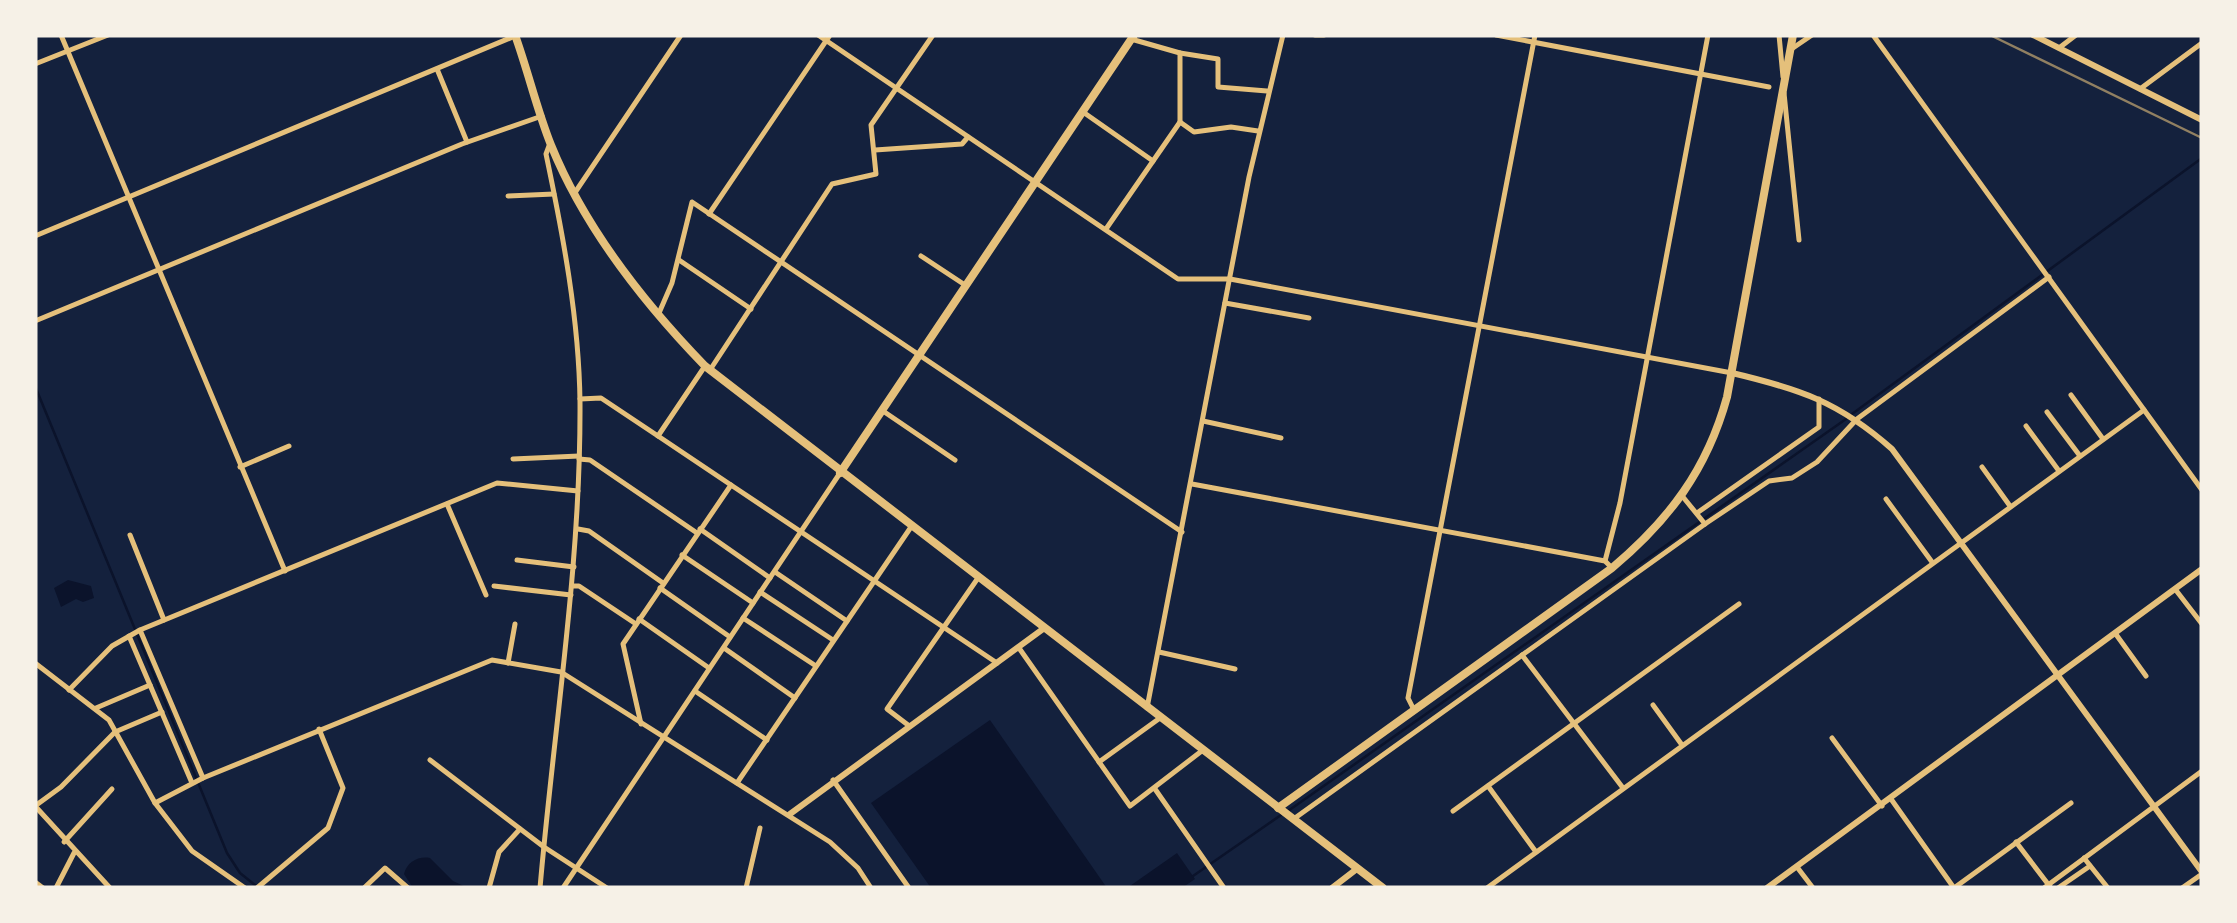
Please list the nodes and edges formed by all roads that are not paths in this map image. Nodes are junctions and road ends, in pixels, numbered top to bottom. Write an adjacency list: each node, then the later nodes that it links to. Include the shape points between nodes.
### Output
1 (61, 35): 23 (street)
2 (108, 35): 23 (street)
3 (681, 35): 45 (street)
4 (818, 35): 19 (street)
5 (933, 35): 30 (street)
6 (1283, 35): 32 (street)
7 (1315, 35): 8 (street)
8 (1324, 35)
9 (1496, 35): 20 (street)
10 (1708, 35): 28 (street)
11 (1779, 35): 25 (street)
12 (1793, 35): 68 (main road)
13 (1812, 35): 25 (street)
14 (1872, 35): 56 (street)
15 (2033, 35): 22 (street)
16 (2076, 35): 22 (street)
17 (515, 36): 27 (street); 34 (main road)
18 (1132, 37): 24 (street); 33 (main road)
19 (828, 38): 30 (street); 48 (street)
20 (1534, 39): 28 (street); 64 (street)
21 (2202, 43): 31 (street)
22 (2059, 48): 31 (street)
23 (68, 52): 26 (street); 47 (street)
24 (1180, 53): 32 (street, via 1218,59 1218,88); 36 (street)
25 (1781, 56): 51 (street)
26 (35, 64)
27 (437, 68): 39 (street); 47 (street)
28 (1701, 75): 29 (street); 66 (street)
29 (1769, 87)
30 (897, 88): 38 (street); 41 (street, via 871,125)
31 (2140, 88): 35 (street)
32 (1267, 91): 37 (street)
33 (1083, 112): 42 (street); 43 (main road)
34 (542, 116): 39 (street); 40 (main road)
35 (2202, 120)
36 (1180, 122): 37 (street, via 1194,132 1231,126); 42 (street)
37 (1259, 131): 57 (street)
38 (969, 136): 41 (street, via 962,144); 43 (street)
39 (467, 142): 55 (street)
40 (550, 144): 44 (street); 45 (main road)
41 (875, 150): 54 (street, via 876,174 832,184)
42 (1153, 161): 49 (street)
43 (1037, 181): 49 (street); 58 (main road)
44 (554, 194): 46 (street); 71 (street)
45 (574, 194): 61 (main road)
46 (508, 196)
47 (130, 197): 50 (street); 55 (street)
48 (709, 214): 53 (street, via 692,202); 54 (street)
49 (1106, 229): 57 (street, via 1178,279)
50 (35, 236)
51 (1799, 240)
52 (920, 256): 58 (street)
53 (679, 260): 60 (street); 61 (street)
54 (780, 263): 60 (street); 65 (street)
55 (159, 269): 63 (street); 87 (street)
56 (2049, 277): 73 (street); 75 (street)
57 (1230, 279): 59 (street); 64 (street)
58 (965, 285): 65 (main road)
59 (1225, 303): 62 (street); 76 (street)
60 (751, 309): 67 (street)
61 (658, 315): 67 (main road)
62 (1309, 318)
63 (35, 321)
64 (1478, 324): 66 (street); 102 (street)
65 (917, 354): 72 (main road); 105 (street)
66 (1644, 357): 68 (street); 111 (street)
67 (708, 368): 78 (street); 89 (main road)
68 (1732, 373): 70 (street); 94 (main road, via 1716,439)
69 (2071, 395): 80 (street)
70 (1819, 397): 75 (street); 98 (street, via 1819,427)
71 (580, 399): 78 (street, via 601,398); 83 (street)
72 (881, 410): 85 (street); 89 (main road)
73 (2144, 410): 80 (street); 93 (street)
74 (2048, 412): 82 (street)
75 (1857, 419): 99 (street, via 1817,462 1792,478 1768,481); 107 (street, via 1892,449)
76 (1204, 421): 79 (street); 90 (street)
77 (2026, 426): 88 (street)
78 (658, 436): 91 (street)
79 (1281, 438)
80 (2103, 439): 82 (street)
81 (290, 446): 87 (street)
82 (2080, 456): 88 (street)
83 (579, 457): 84 (street); 92 (street); 103 (street)
84 (513, 459)
85 (955, 460)
86 (1982, 466): 97 (street)
87 (240, 467): 114 (street)
88 (2059, 471): 97 (street)
89 (840, 473): 100 (main road); 104 (street)
90 (1192, 484): 102 (street); 105 (street)
91 (731, 486): 103 (street); 104 (street)
92 (578, 490): 96 (street, via 497,483); 101 (street)
93 (2202, 490)
94 (1683, 497): 98 (street); 111 (main road, via 1650,537)
95 (1886, 499): 110 (street)
96 (447, 504): 114 (street); 124 (street)
97 (2010, 506): 107 (street)
98 (1697, 513): 99 (street)
99 (1705, 524): 143 (street)
100 (910, 527): 116 (main road); 117 (street)
101 (577, 529): 112 (street); 118 (street)
102 (1440, 530): 111 (street); 160 (street, via 1408,698)
103 (699, 531): 108 (street); 115 (street)
104 (802, 531): 115 (street); 117 (street)
105 (1182, 532): 142 (street)
106 (130, 535): 128 (street)
107 (1961, 542): 110 (street); 151 (street)
108 (682, 555): 118 (street); 125 (street)
109 (517, 560): 112 (street)
110 (1932, 562): 171 (street)
111 (1609, 565): 160 (main road)
112 (574, 566): 120 (street)
113 (2202, 569): 121 (street)
114 (284, 571): 128 (street)
115 (772, 574): 122 (street); 129 (street)
116 (978, 578): 133 (street); 134 (main road)
117 (876, 579): 129 (street); 133 (street)
118 (662, 585): 130 (street); 138 (street)
119 (494, 586): 123 (street)
120 (572, 586): 123 (street); 130 (street)
121 (2176, 588): 132 (street); 136 (street)
122 (760, 592): 125 (street); 139 (street)
123 (571, 594): 150 (street)
124 (486, 595)
125 (753, 603): 127 (street)
126 (1739, 604): 164 (street)
127 (743, 618): 138 (street); 147 (street)
128 (164, 620): 135 (street)
129 (847, 621): 139 (street)
130 (638, 622): 148 (street); 163 (street, via 622,654)
131 (514, 624): 144 (street)
132 (2202, 624)
133 (944, 625): 146 (street); 165 (street, via 887,710)
134 (1043, 629): 141 (street); 159 (main road)
135 (140, 630): 137 (street); 176 (street)
136 (2116, 633): 151 (street); 152 (street)
137 (130, 636): 153 (street); 154 (street)
138 (730, 637): 140 (street)
139 (834, 640): 147 (street)
140 (723, 647): 148 (street); 156 (street)
141 (1019, 648): 146 (street); 174 (street)
142 (1159, 652): 149 (street); 159 (street)
143 (1522, 655): 164 (street); 193 (street)
144 (508, 662): 150 (street); 166 (street, via 483,662)
145 (35, 663): 154 (street)
146 (997, 664): 165 (street)
147 (817, 666): 156 (street)
148 (709, 668): 155 (street)
149 (1235, 668)
150 (561, 672): 163 (street); 198 (street)
151 (2058, 675): 184 (street); 189 (street)
152 (2146, 676)
153 (150, 685): 158 (street); 161 (street)
154 (69, 690): 158 (street)
155 (694, 690): 168 (street); 170 (street)
156 (795, 698): 170 (street)
157 (1653, 705): 171 (street)
158 (96, 708): 167 (street)
159 (1147, 708): 162 (main road)
160 (1412, 708): 190 (main road)
161 (162, 712): 167 (street); 179 (street)
162 (1160, 718): 172 (main road); 174 (street)
163 (641, 724): 168 (street)
164 (1573, 724): 180 (street); 181 (street)
165 (908, 726): 177 (street)
166 (320, 730): 176 (street); 213 (street, via 343,788 328,828)
167 (116, 732): 185 (street); 187 (street)
168 (664, 738): 178 (street); 204 (street)
169 (1832, 738): 188 (street)
170 (767, 740): 178 (street)
171 (1682, 745): 181 (street)
172 (1203, 750): 183 (street); 190 (main road)
173 (430, 760): 195 (street)
174 (1099, 762): 183 (street, via 1130,806)
175 (2202, 770): 189 (street)
176 (203, 778): 179 (street)
177 (832, 780): 192 (street); 222 (street)
178 (737, 782): 192 (street)
179 (192, 783): 185 (street)
180 (1488, 786): 191 (street); 199 (street)
181 (1623, 788): 199 (street)
182 (112, 789): 196 (street)
183 (1155, 789): 223 (street)
184 (1891, 800): 188 (street); 229 (street)
185 (155, 803): 212 (street, via 192,851)
186 (2070, 803): 197 (street)
187 (35, 806): 196 (street)
188 (1882, 806): 203 (street)
189 (2153, 806): 201 (street); 206 (street)
190 (1278, 808): 193 (main road)
191 (1453, 810)
192 (790, 814): 221 (street, via 830,842)
193 (1294, 819): 205 (main road)
194 (760, 828): 220 (street)
195 (520, 829): 198 (street); 216 (street, via 499,852)
196 (64, 842): 200 (street)
197 (2016, 842): 208 (street); 229 (street)
198 (544, 847): 204 (street); 217 (street)
199 (1536, 852): 226 (street)
200 (74, 853): 210 (street); 211 (street)
201 (2084, 858): 202 (street); 208 (street)
202 (2090, 866): 208 (street); 230 (street)
203 (1797, 867): 227 (street); 228 (street)
204 (577, 868): 218 (street); 219 (street)
205 (1358, 868): 224 (street); 225 (main road)
206 (2202, 873): 231 (street)
207 (35, 882): 209 (street)
208 (2050, 887)
209 (44, 888)
210 (56, 888)
211 (110, 888)
212 (244, 888)
213 (257, 888)
214 (364, 888): 215 (street, via 385,868)
215 (408, 888)
216 (489, 888)
217 (540, 888)
218 (563, 888)
219 (606, 888)
220 (746, 888)
221 (871, 888)
222 (910, 888)
223 (1224, 888)
224 (1332, 888)
225 (1384, 888)
226 (1487, 888)
227 (1767, 888)
228 (1813, 888)
229 (1954, 888)
230 (2108, 888)
231 (2182, 888)

